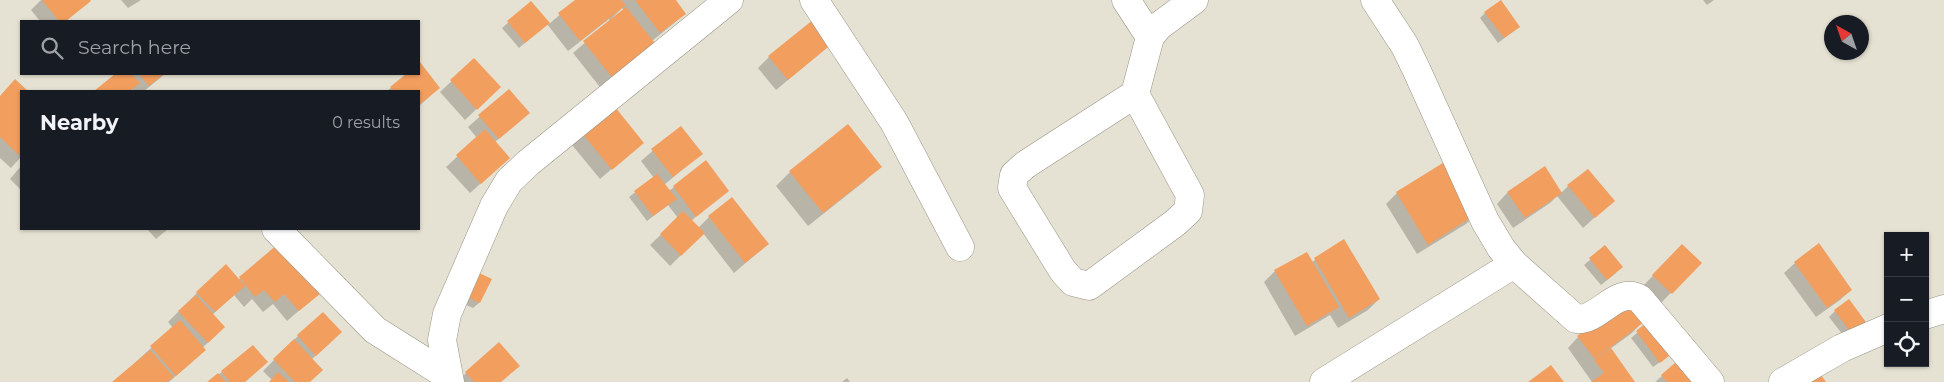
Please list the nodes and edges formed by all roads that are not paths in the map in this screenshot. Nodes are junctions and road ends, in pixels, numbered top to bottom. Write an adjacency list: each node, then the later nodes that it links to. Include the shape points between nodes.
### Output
1 (729, 0): 14 (street, via 509,181 494,206 447,314 442,340)
2 (814, 0): 9 (street, via 894,122)
3 (1126, 0): 6 (street)
4 (1194, 0): 6 (street, via 1159,26)
5 (1375, 0): 10 (street, via 1405,46 1485,220)
6 (1150, 37): 7 (street)
7 (1135, 94): 7 (street, via 1014,175 1012,188 1073,282 1088,286 1188,211 1190,195)
8 (277, 230): 14 (street, via 375,330)
9 (960, 247)
10 (1514, 264): 15 (street); 16 (street, via 1576,319 1580,320 1625,295 1634,295)
11 (1944, 309): 12 (street)
12 (1929, 314)
13 (1884, 330): 17 (street, via 1842,348)
14 (449, 379)
15 (1324, 382)
16 (1710, 382)
17 (1783, 382)

